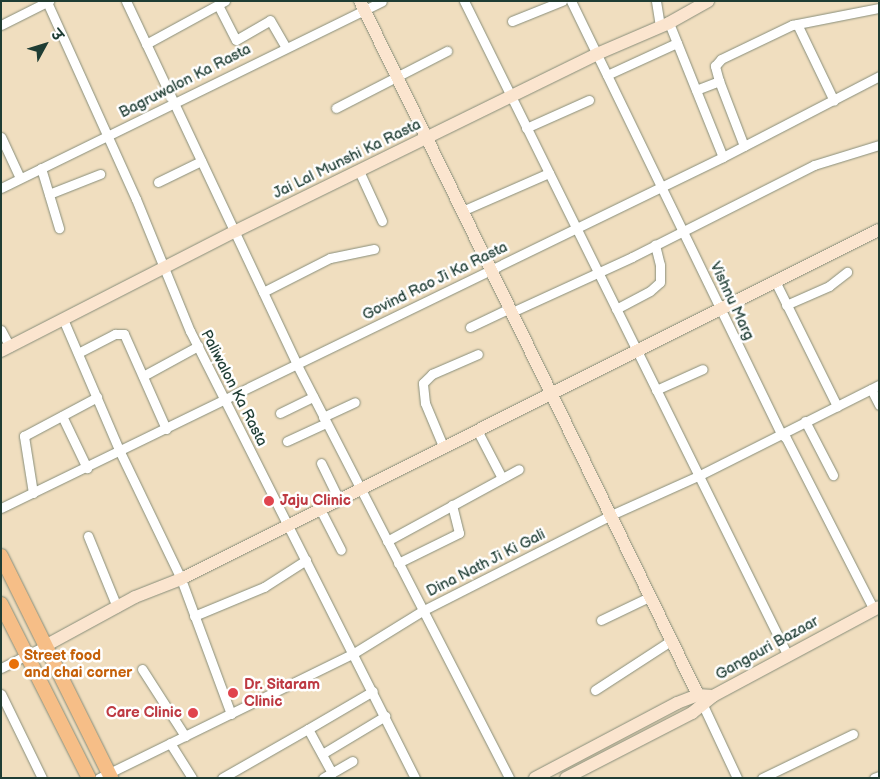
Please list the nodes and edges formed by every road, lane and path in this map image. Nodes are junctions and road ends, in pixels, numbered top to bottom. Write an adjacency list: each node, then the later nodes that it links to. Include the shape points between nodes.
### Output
1 (126, 1): 16 (street)
2 (382, 1): 10 (street, Bagruwalon Ka Rasta)
3 (464, 1): 26 (street)
4 (562, 1): 12 (street)
5 (571, 1): 20 (street, Vishnu Marg)
6 (656, 1): 15 (street)
7 (708, 1): 15 (street, Jai Lal Munshi Ka Rasta)
8 (48, 2): 14 (street); 32 (street, Paliwalon Ka Rasta)
9 (221, 3): 16 (street); 18 (street, via 236,40 270,20)
10 (362, 5): 18 (street, Bagruwalon Ka Rasta); 22 (street)
11 (879, 8): 13 (street)
12 (512, 21)
13 (797, 24): 24 (street, via 721,59 716,66); 28 (street)
14 (1, 25)
15 (665, 25): 17 (street); 20 (street, Jai Lal Munshi Ka Rasta)
16 (146, 44): 29 (street)
17 (677, 44): 21 (street); 25 (street)
18 (285, 46): 29 (street, Bagruwalon Ka Rasta)
19 (447, 51): 22 (street)
20 (597, 54): 21 (street, Vishnu Marg); 26 (street, Jai Lal Munshi Ka Rasta)
21 (607, 75): 45 (street, Vishnu Marg)
22 (396, 76): 30 (street); 34 (street)
23 (879, 76): 28 (street, Govind Rao Ji Ka Rasta)
24 (719, 81): 25 (street); 36 (street)
25 (696, 90): 37 (street)
26 (511, 96): 31 (street); 34 (street, Jai Lal Munshi Ka Rasta)
27 (589, 100): 31 (street)
28 (834, 101): 36 (street, Govind Rao Ji Ka Rasta)
29 (174, 104): 32 (street, Bagruwalon Ka Rasta); 38 (street)
30 (336, 108)
31 (526, 128): 41 (street)
32 (106, 136): 39 (street, Bagruwalon Ka Rasta); 57 (street, Paliwalon Ka Rasta)
33 (1, 137): 43 (street)
34 (427, 138): 40 (street, Jai Lal Munshi Ka Rasta); 48 (street)
35 (879, 145): 52 (street, via 814,165)
36 (744, 146): 37 (street, Govind Rao Ji Ka Rasta)
37 (723, 157): 45 (street, Govind Rao Ji Ka Rasta)
38 (201, 161): 44 (street); 54 (street)
39 (41, 168): 43 (street, Bagruwalon Ka Rasta); 47 (street)
40 (359, 171): 49 (street); 54 (street, Jai Lal Munshi Ka Rasta)
41 (549, 173): 48 (street); 51 (street)
42 (100, 174): 47 (street)
43 (20, 178): 46 (street, Bagruwalon Ka Rasta)
44 (158, 182)
45 (661, 186): 51 (street, Govind Rao Ji Ka Rasta); 52 (street, Vishnu Marg)
46 (1, 188)
47 (49, 194): 50 (street)
48 (462, 211): 58 (street)
49 (382, 221)
50 (59, 228)
51 (576, 228): 58 (street, Govind Rao Ji Ka Rasta); 59 (street)
52 (684, 230): 55 (street); 64 (street, Vishnu Marg)
53 (879, 230): 61 (street)
54 (236, 231): 57 (street, Jai Lal Munshi Ka Rasta); 62 (street)
55 (655, 245): 59 (street); 65 (street, via 660,282)
56 (374, 249): 62 (street, via 330,258)
57 (165, 269): 67 (street, Jai Lal Munshi Ka Rasta); 70 (street, Paliwalon Ka Rasta)
58 (490, 269): 66 (street); 75 (street, Govind Rao Ji Ka Rasta)
59 (598, 271): 65 (street); 66 (street)
60 (847, 272): 63 (street, via 829,286)
61 (775, 281): 63 (street); 64 (street)
62 (262, 292): 75 (street)
63 (786, 305): 86 (street)
64 (720, 307): 72 (street); 93 (street, Vishnu Marg)
65 (616, 309): 72 (street)
66 (511, 310): 68 (street); 80 (street)
67 (63, 319): 71 (street, Jai Lal Munshi Ka Rasta); 73 (street)
68 (470, 328)
69 (1, 330): 71 (street)
70 (198, 346): 77 (street); 83 (street, Paliwalon Ka Rasta)
71 (5, 349)
72 (636, 351): 79 (street); 80 (street)
73 (78, 353): 77 (street, via 115,334 124,334); 81 (street)
74 (478, 354): 95 (street, via 432,374 424,383 425,403)
75 (296, 363): 82 (street); 83 (street, Govind Rao Ji Ka Rasta)
76 (704, 369): 79 (street)
77 (143, 376): 91 (street)
78 (875, 387): 85 (street); 86 (street, Dina Nath Ji Ki Gali)
79 (656, 390): 100 (street)
80 (552, 394): 92 (street); 109 (street)
81 (97, 397): 88 (street); 96 (street)
82 (313, 397): 87 (street); 89 (street)
83 (223, 400): 91 (street, Govind Rao Ji Ka Rasta); 110 (street, Paliwalon Ka Rasta, via 228,400)
84 (355, 402): 89 (street)
85 (879, 405)
86 (837, 406): 90 (street, Dina Nath Ji Ki Gali)
87 (280, 413)
88 (62, 416): 98 (street); 104 (street, via 24,436)
89 (325, 420): 94 (street); 103 (street)
90 (806, 421): 93 (street, Dina Nath Ji Ki Gali); 101 (street)
91 (166, 429): 96 (street, Govind Rao Ji Ka Rasta)
92 (477, 430): 95 (street); 102 (street)
93 (781, 434): 100 (street, Dina Nath Ji Ki Gali); 121 (street, Vishnu Marg)
94 (287, 440)
95 (443, 446): 103 (street)
96 (120, 452): 98 (street, Govind Rao Ji Ka Rasta); 117 (street)
97 (322, 463): 105 (street)
98 (87, 468): 104 (street, Govind Rao Ji Ka Rasta)
99 (519, 469): 102 (street)
100 (700, 474): 109 (street, Dina Nath Ji Ki Gali); 128 (street)
101 (833, 476)
102 (502, 478): 106 (street)
103 (359, 487): 105 (street); 112 (street)
104 (33, 493): 108 (street, Govind Rao Ji Ka Rasta)
105 (338, 498): 107 (street)
106 (452, 505): 112 (street); 116 (street, via 459,533)
107 (320, 507): 110 (street); 113 (street)
108 (1, 508)
109 (611, 515): 118 (street); 122 (street, Dina Nath Ji Ki Gali)
110 (286, 524): 115 (street, Paliwalon Ka Rasta); 117 (street)
111 (88, 536): 120 (street)
112 (387, 541): 116 (street)
113 (341, 550)
114 (1, 556): 126 (main road)
115 (306, 560): 123 (street, via 264,587); 127 (street, Paliwalon Ka Rasta)
116 (398, 563): 122 (street)
117 (180, 579): 120 (street); 123 (street)
118 (651, 596): 124 (street); 125 (street)
119 (1, 604): 129 (main road)
120 (117, 607): 126 (street)
121 (876, 608): 128 (street, Gangauri Bazaar)
122 (422, 610): 127 (street, Dina Nath Ji Ki Gali); 155 (street)
123 (194, 616): 138 (street)
124 (601, 620)
125 (672, 640): 132 (street); 135 (street)
126 (45, 646): 129 (street); 147 (main road)
127 (354, 653): 133 (street, Paliwalon Ka Rasta); 138 (street, Dina Nath Ji Ki Gali)
128 (787, 654): 136 (street, Gangauri Bazaar)
129 (27, 656): 130 (street); 150 (main road)
130 (1, 668)
131 (142, 669): 142 (street)
132 (595, 690)
133 (373, 691): 139 (street, Paliwalon Ka Rasta); 140 (street)
134 (1, 694): 149 (street)
135 (698, 694): 136 (street, Gangauri Bazaar); 137 (street); 156 (street)
136 (713, 696): 137 (street)
137 (704, 706): 157 (street); 158 (street)
138 (231, 714): 142 (street, Dina Nath Ji Ki Gali)
139 (385, 716): 144 (street); 154 (street, Paliwalon Ka Rasta)
140 (308, 728): 144 (street); 152 (street)
141 (853, 734): 159 (street)
142 (185, 736): 143 (street, Dina Nath Ji Ki Gali)
143 (170, 743): 147 (street, Dina Nath Ji Ki Gali); 151 (street)
144 (322, 754): 146 (street)
145 (353, 761): 146 (street)
146 (332, 773): 153 (street)
147 (106, 776)
148 (879, 776): 160 (street)
149 (42, 778)
150 (89, 778)
151 (192, 778)
152 (222, 778)
153 (323, 778)
154 (415, 778)
155 (509, 778)
156 (535, 778)
157 (566, 778)
158 (737, 778)
159 (762, 778)
160 (874, 778)

